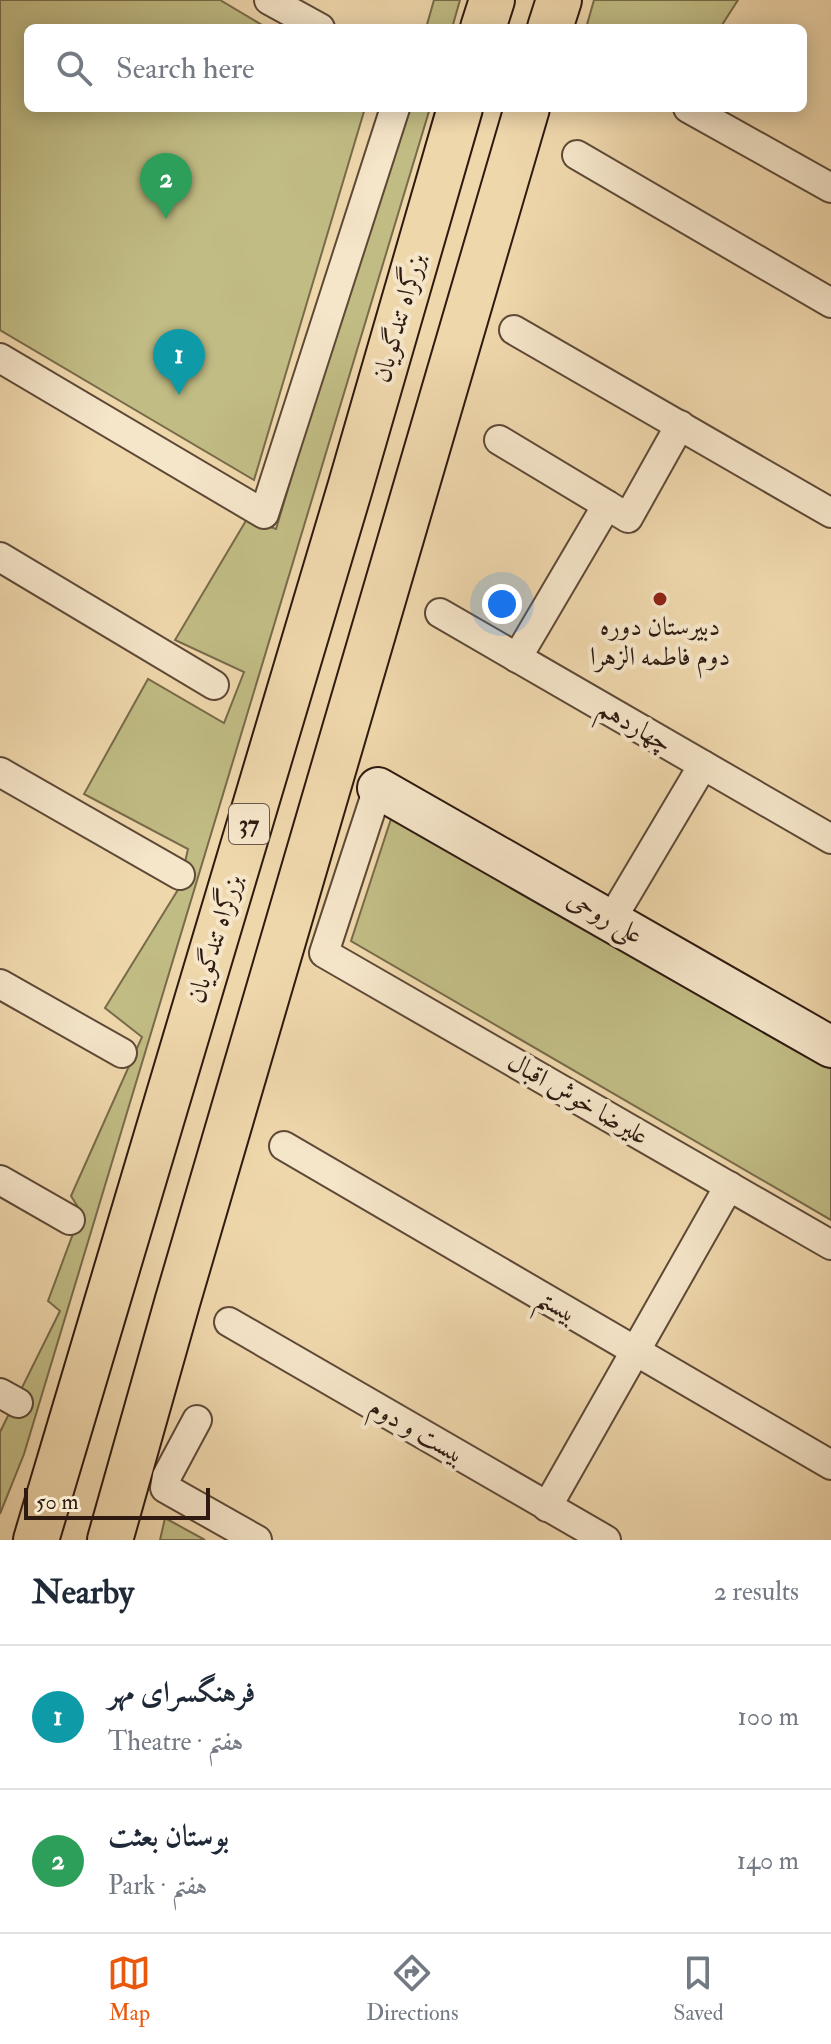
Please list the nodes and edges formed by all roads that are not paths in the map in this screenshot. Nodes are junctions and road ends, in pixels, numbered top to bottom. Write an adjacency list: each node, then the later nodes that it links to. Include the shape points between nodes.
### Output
1 (269, 0): 4 (street)
2 (492, 0): 5 (highway)
3 (559, 0): 6 (highway)
4 (313, 24)
5 (484, 24)
6 (551, 24)
7 (394, 112): 15 (street, via 264,514)
8 (459, 112): 43 (highway, بزرگراه تندگویان / 37)
9 (526, 112): 44 (highway)
10 (695, 112): 12 (street)
11 (577, 155): 13 (street)
12 (831, 188)
13 (831, 303)
14 (514, 330): 16 (street)
15 (0, 358)
16 (680, 425): 18 (street, via 628,518); 19 (street)
17 (499, 440): 18 (street)
18 (607, 505): 22 (street)
19 (831, 513)
20 (0, 557): 23 (street)
21 (440, 613): 22 (street, چهاردهم)
22 (517, 658): 24 (street, چهاردهم)
23 (214, 685)
24 (703, 765): 27 (street, چهاردهم); 29 (street)
25 (0, 772): 28 (street)
26 (378, 788): 29 (street, علی روحی); 35 (street, علیرضا خوش اقبال, via 324,953)
27 (831, 839)
28 (180, 875)
29 (611, 920): 31 (street, علی روحی)
30 (0, 984): 32 (street)
31 (831, 1047)
32 (122, 1053)
33 (284, 1146): 39 (street, بیستم)
34 (0, 1180): 36 (street)
35 (729, 1186): 37 (street, علیرضا خوش اقبال); 39 (street)
36 (70, 1220)
37 (831, 1245)
38 (229, 1322): 42 (street, بیست و دوم)
39 (635, 1352): 41 (street, بیستم); 42 (street)
40 (197, 1420): 45 (street, via 165,1488)
41 (831, 1465)
42 (547, 1507): 46 (street, بیست و دوم)
43 (36, 1540)
44 (110, 1540)
45 (257, 1540)
46 (606, 1540)

